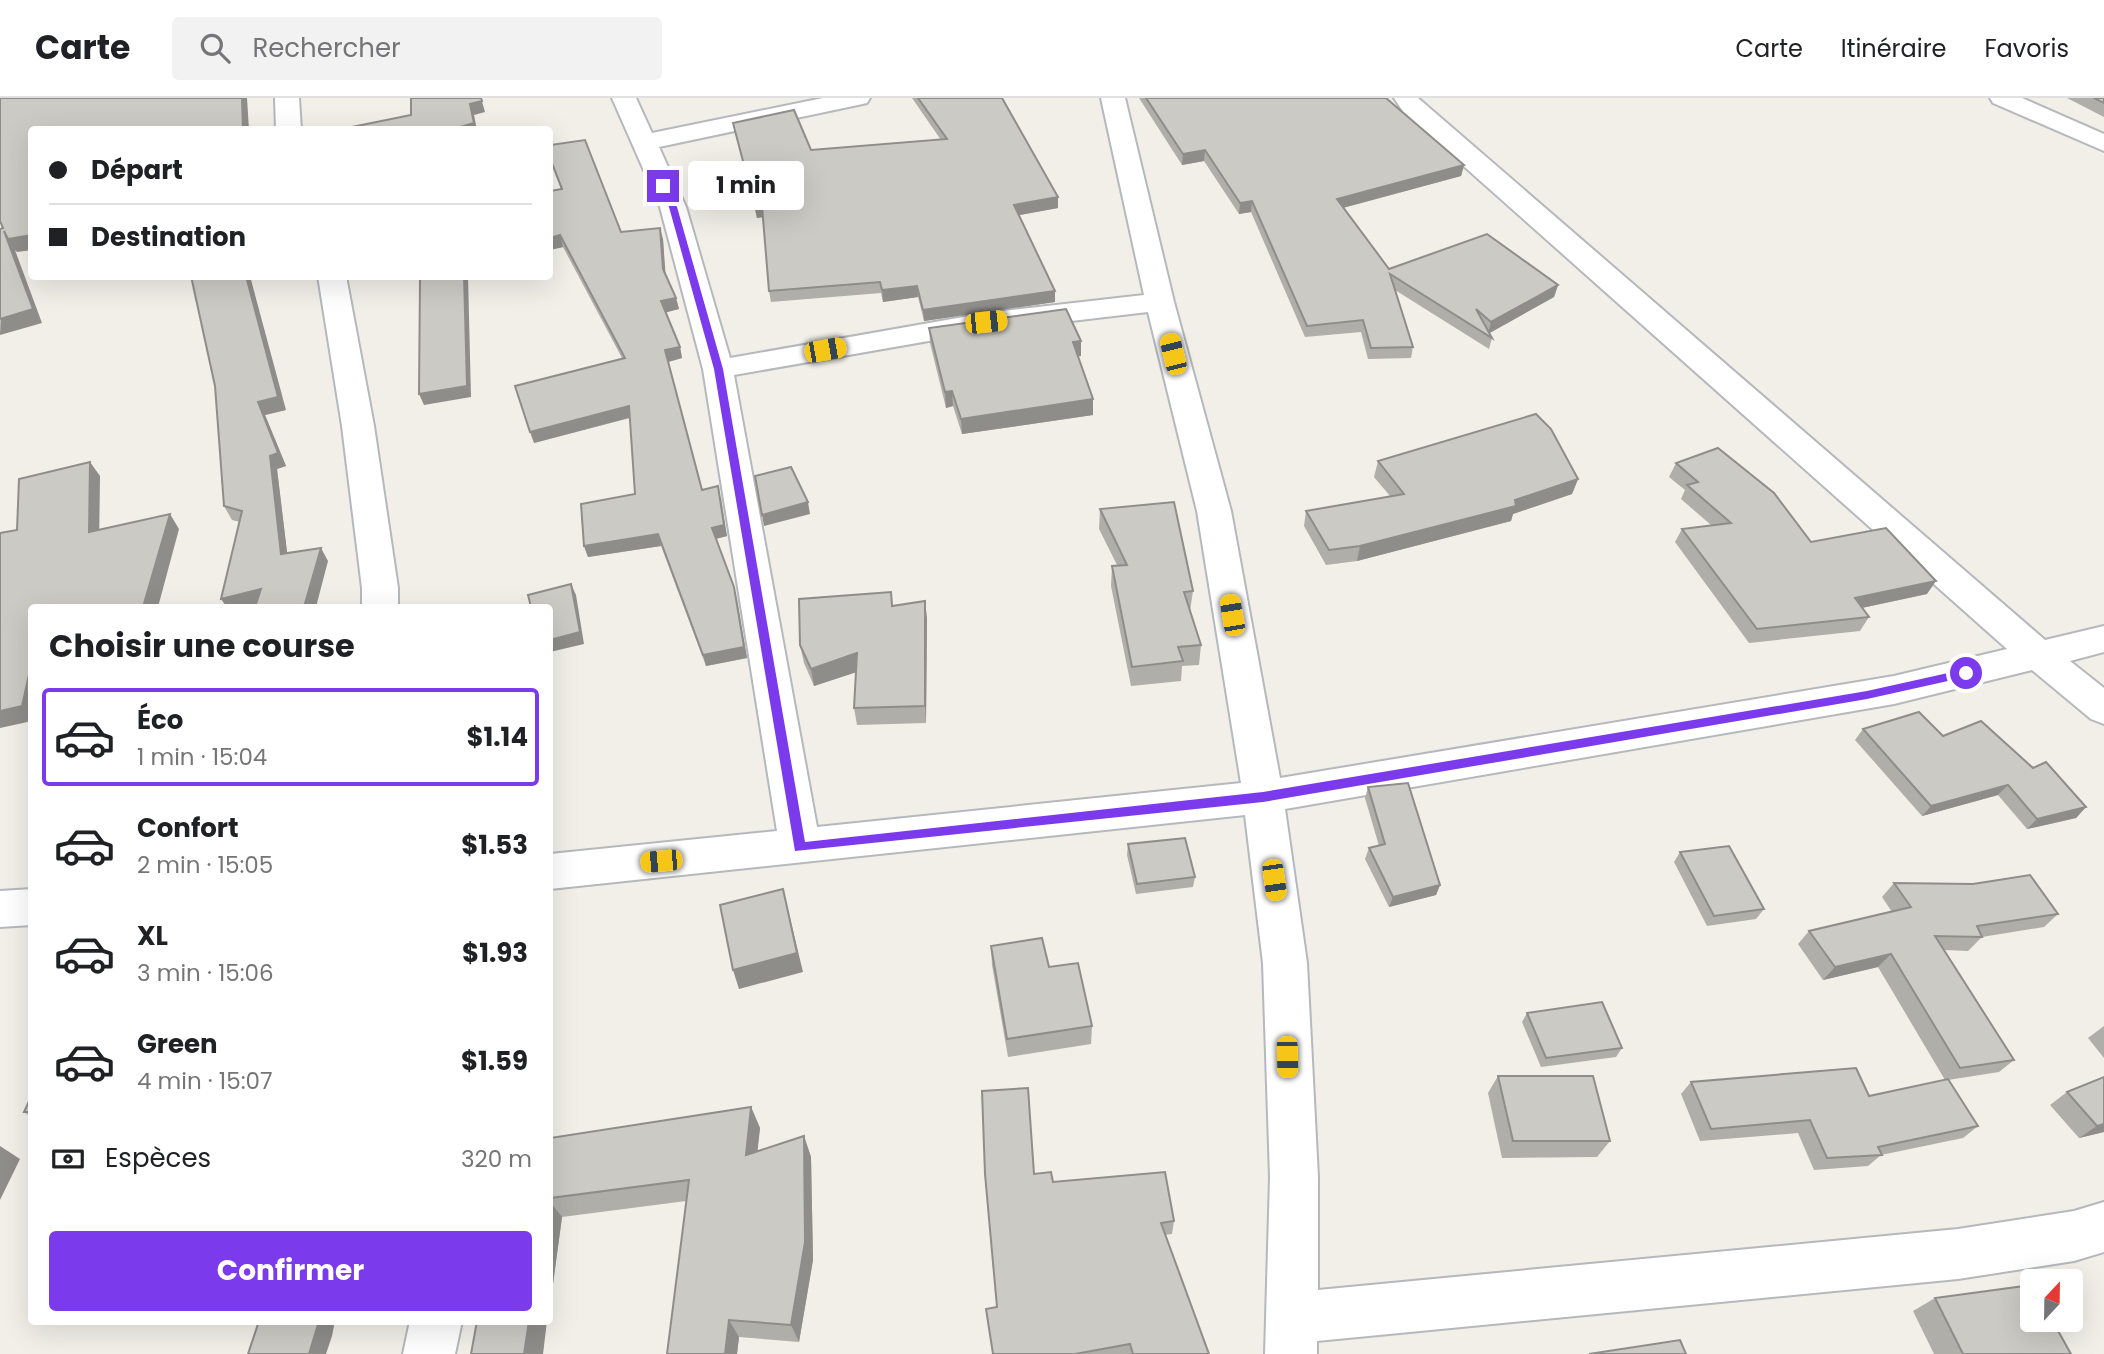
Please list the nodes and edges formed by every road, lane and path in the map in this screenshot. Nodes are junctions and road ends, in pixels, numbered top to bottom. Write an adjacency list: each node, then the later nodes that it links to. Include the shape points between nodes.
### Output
1 (287, 98): 7 (street)
2 (624, 98): 9 (street)
3 (858, 98): 9 (street)
4 (1113, 98): 11 (street)
5 (1406, 98): 15 (street)
6 (2002, 98): 8 (street)
7 (289, 126)
8 (2104, 142)
9 (643, 143): 12 (street, via 673,207)
10 (333, 280): 13 (street, via 358,426)
11 (1160, 302): 12 (street, via 986,322); 17 (street, via 1214,510)
12 (718, 369): 18 (street)
13 (380, 604)
14 (2104, 639): 15 (street)
15 (2038, 655): 16 (street); 17 (street, via 1880,693)
16 (2104, 709)
17 (1263, 797): 18 (street); 24 (street, via 1285,963 1294,1177)
18 (800, 847): 19 (street)
19 (553, 872)
20 (28, 907): 21 (street)
21 (0, 909)
22 (2104, 1227): 24 (street, via 1958,1254)
23 (435, 1325): 25 (street)
24 (1292, 1336)
25 (429, 1354)

